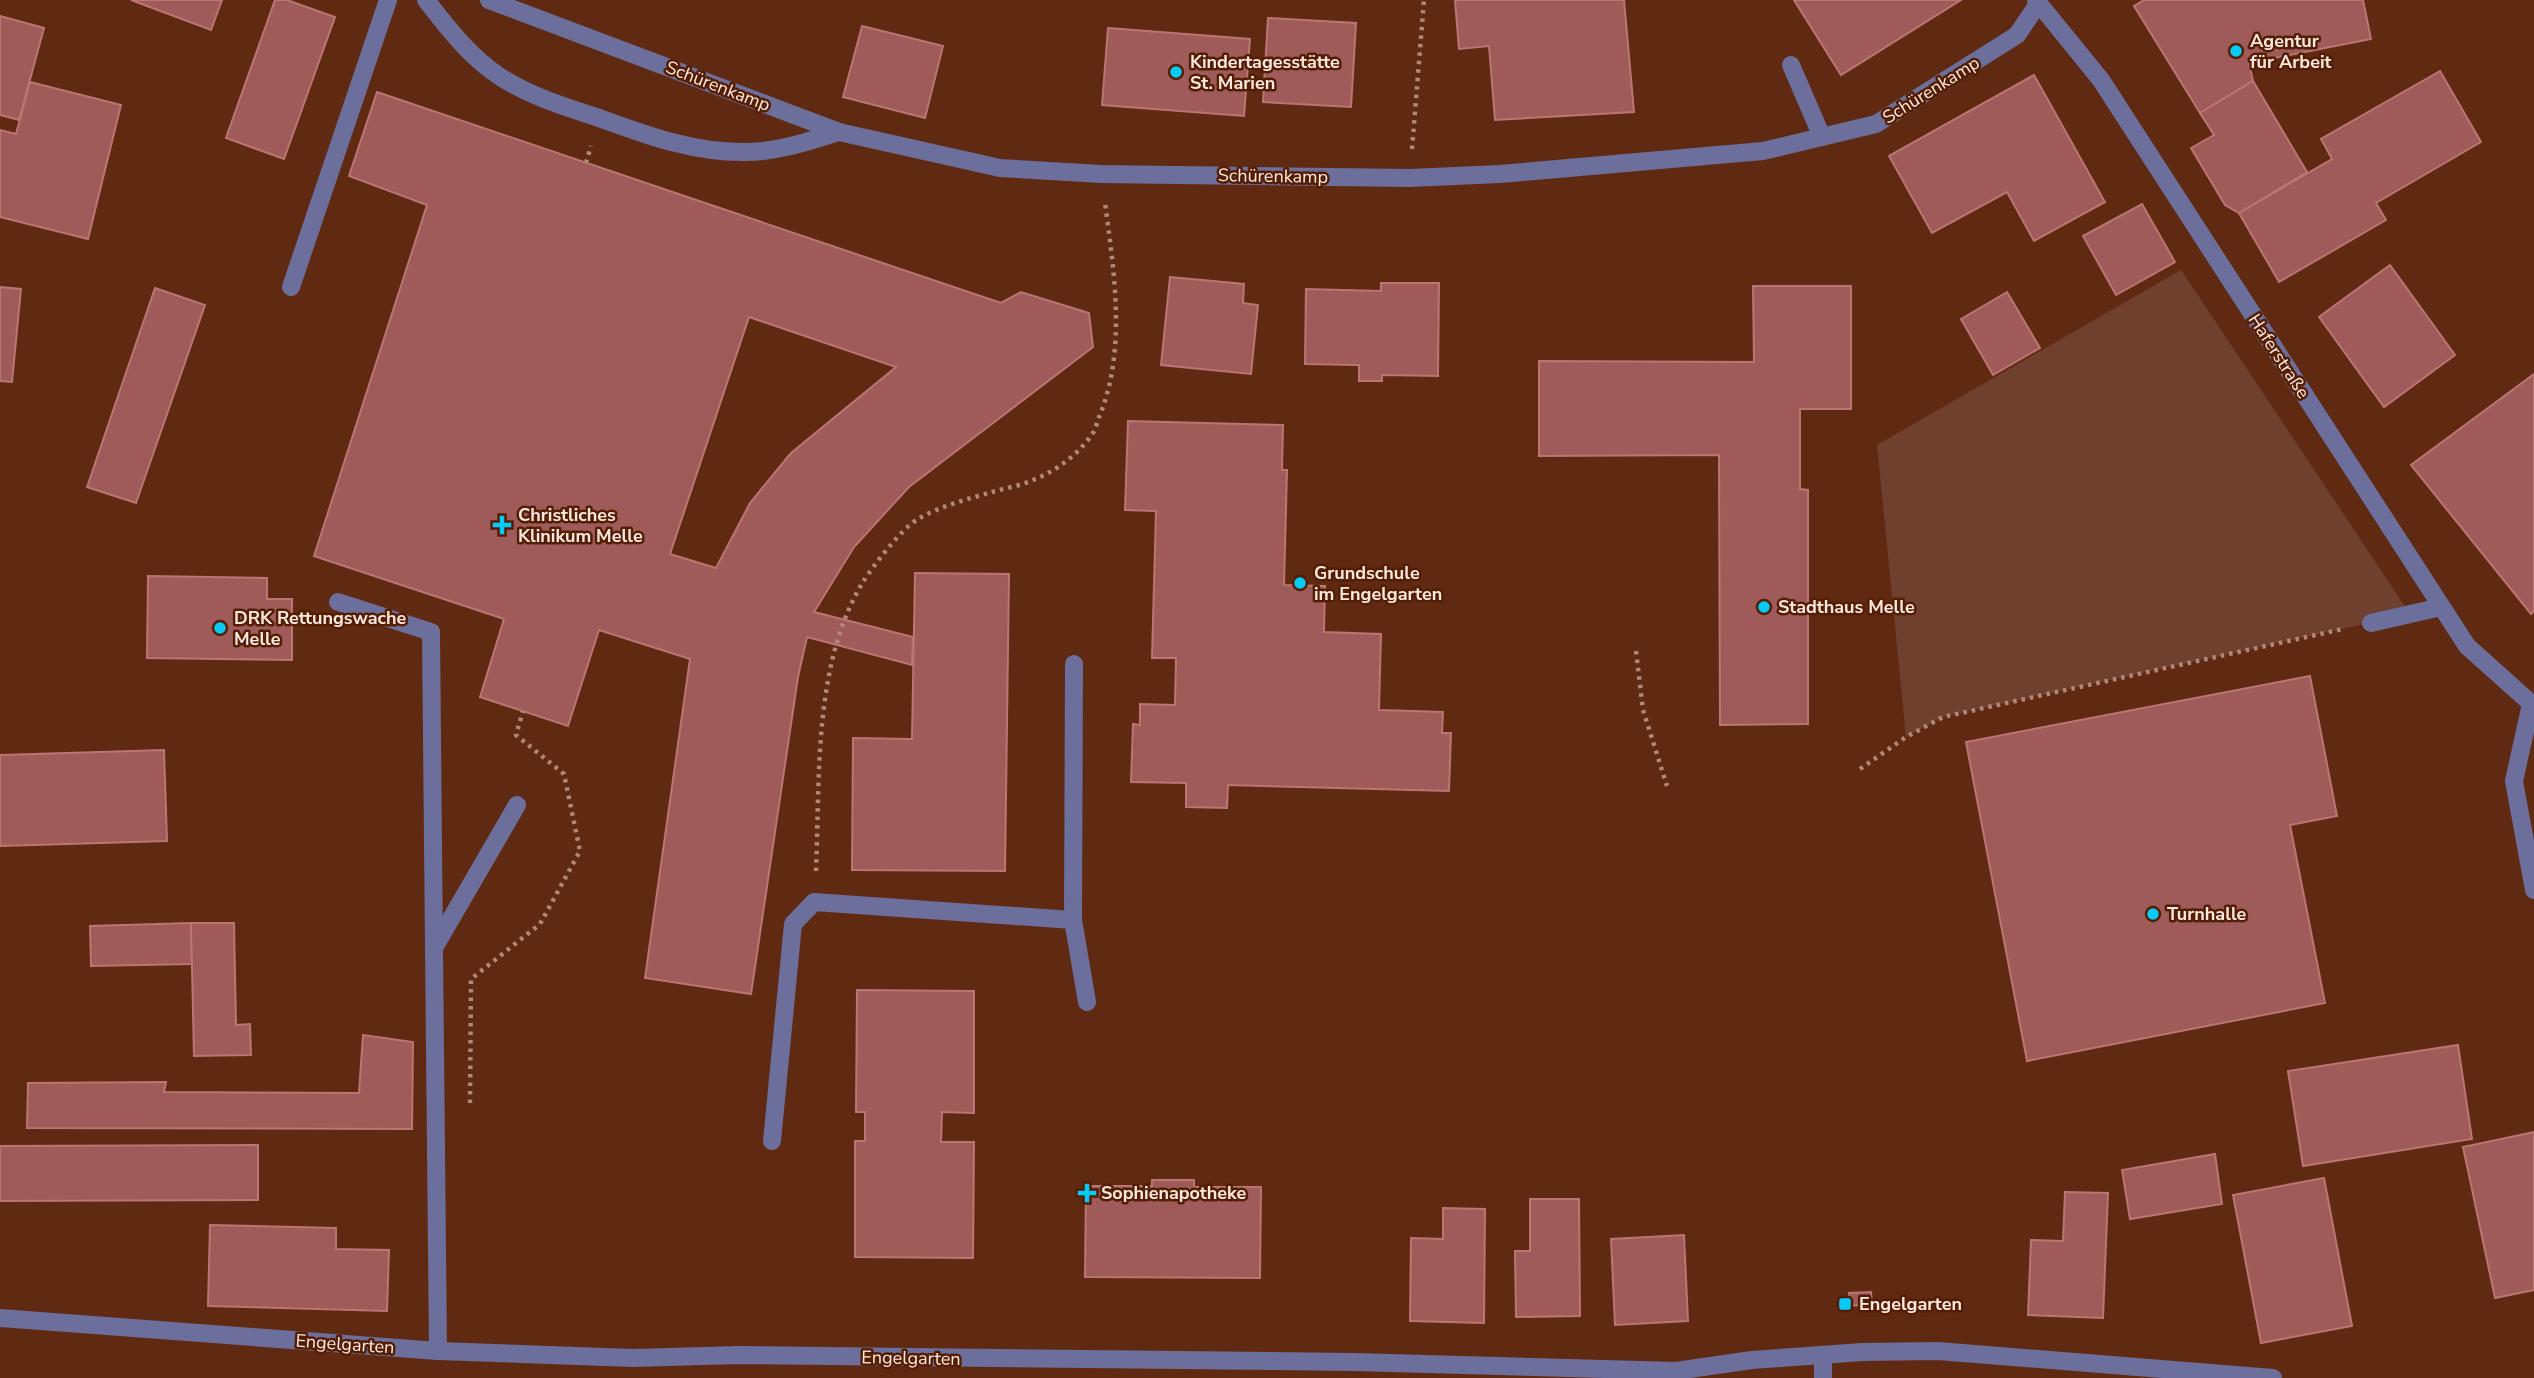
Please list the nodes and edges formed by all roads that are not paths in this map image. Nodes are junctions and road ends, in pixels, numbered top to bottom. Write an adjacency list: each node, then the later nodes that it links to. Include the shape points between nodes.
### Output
1 (388, 0): 8 (street)
2 (426, 0): 6 (street, via 461,45 499,76 542,100 662,140 706,150 747,152)
3 (489, 0): 6 (street, Schürenkamp)
4 (2039, 1): 7 (street, Schürenkamp, via 2017,35 1876,124); 10 (street, Haferstraße, via 2101,80)
5 (1791, 65): 7 (street)
6 (839, 132): 7 (street, Schürenkamp, via 1000,168 1101,174 1410,178 1763,151)
7 (1822, 137)
8 (291, 287)
9 (338, 602): 17 (street, via 431,632)
10 (2441, 607): 11 (street); 13 (street, Haferstraße, via 2467,646)
11 (2371, 623)
12 (1074, 664): 16 (street)
13 (2533, 705): 15 (street, Haferstraße, via 2514,780)
14 (517, 805): 17 (street)
15 (2534, 890)
16 (1073, 920): 18 (street); 19 (street, via 814,902 793,924)
17 (434, 948): 21 (street)
18 (1087, 1002)
19 (772, 1141)
20 (0, 1318): 21 (street, Engelgarten)
21 (438, 1352): 22 (street, Engelgarten, via 1676,1371)
22 (1823, 1355): 23 (street); 24 (street, Engelgarten, via 1938,1351)
23 (1823, 1378)
24 (2273, 1378)

